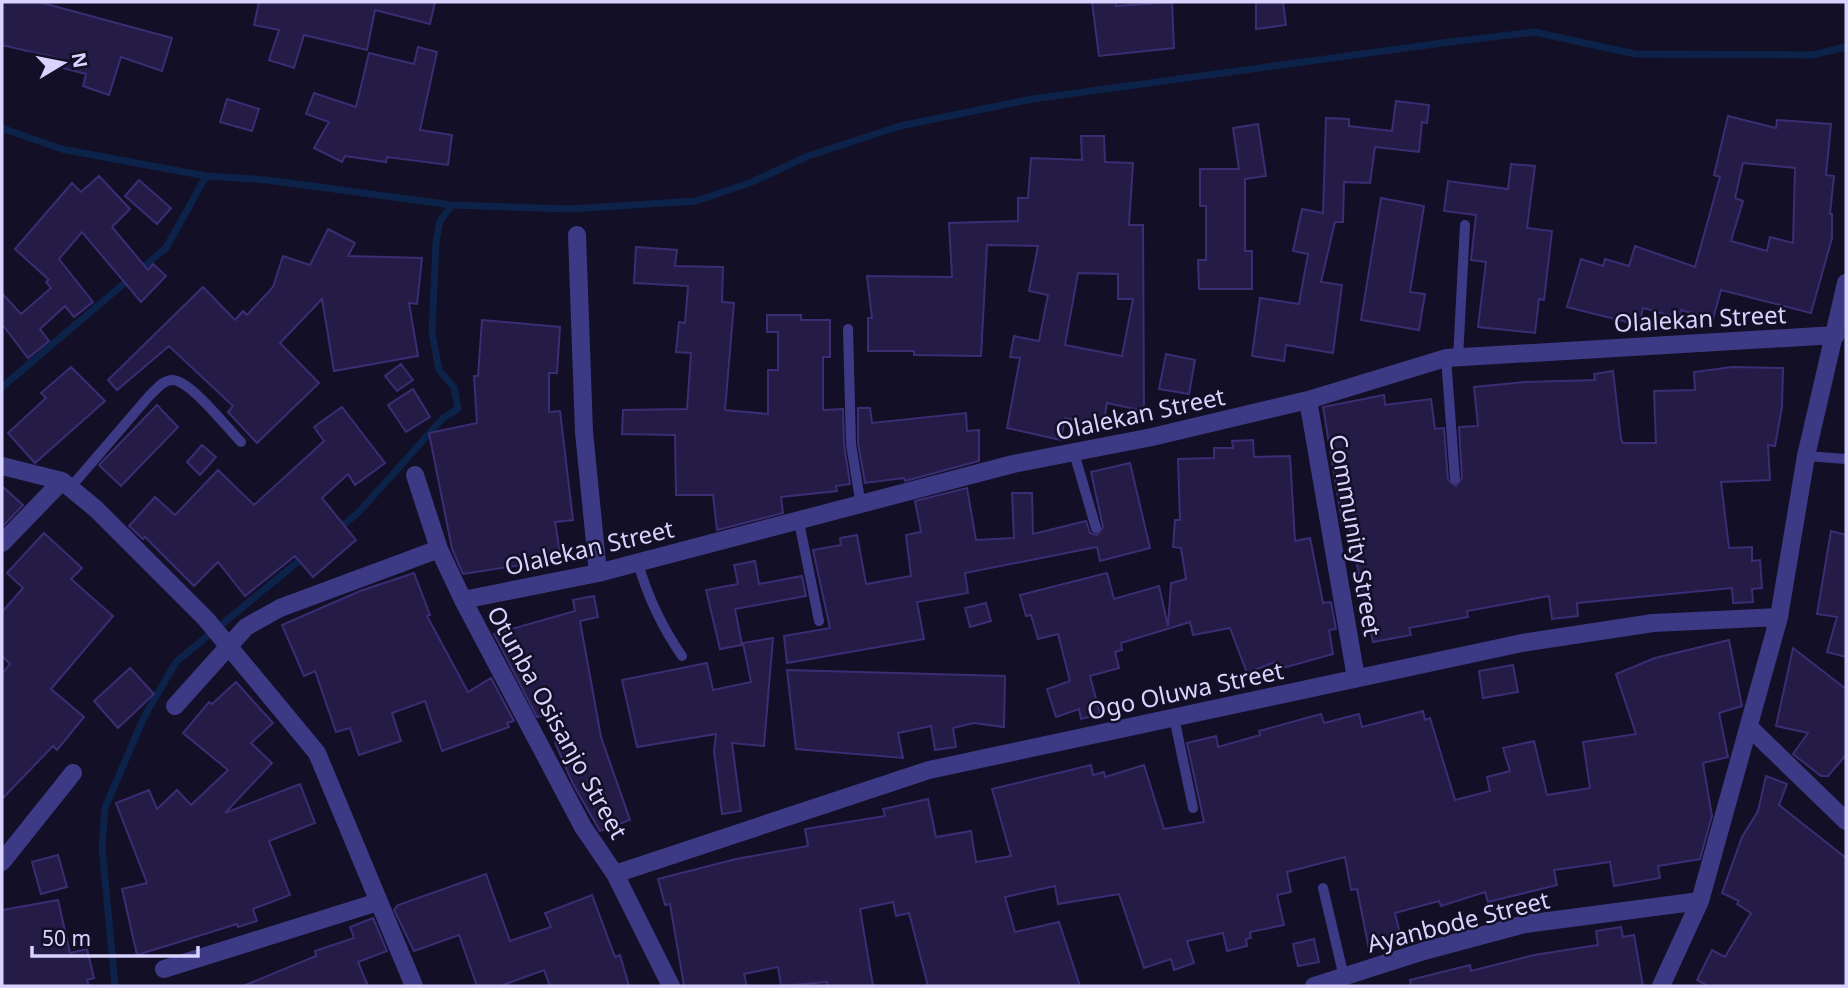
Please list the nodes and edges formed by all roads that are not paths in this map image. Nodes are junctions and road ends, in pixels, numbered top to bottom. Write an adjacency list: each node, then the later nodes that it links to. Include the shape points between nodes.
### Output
1 (1465, 225): 6 (lane)
2 (577, 235): 22 (street, via 584,432)
3 (1845, 291): 5 (street)
4 (848, 330): 16 (lane, via 852,444)
5 (1836, 335): 6 (street, Olalekan Street); 10 (street)
6 (1452, 358): 7 (street, Olalekan Street); 14 (lane)
7 (1308, 400): 9 (street, Olalekan Street); 28 (street, Community Street)
8 (241, 442): 15 (lane, via 186,385 173,380 162,383)
9 (1073, 453): 16 (street, Olalekan Street, via 933,484); 18 (lane)
10 (1806, 456): 11 (lane); 24 (street)
11 (1846, 459)
12 (2, 466): 15 (street)
13 (415, 475): 20 (street, Otunba Osisanjo Street)
14 (1455, 478)
15 (66, 485): 19 (street); 26 (street)
16 (860, 506): 17 (street, Olalekan Street)
17 (799, 522): 21 (street, Olalekan Street); 25 (lane)
18 (1096, 528)
19 (2, 543)
20 (439, 549): 23 (street, Otunba Osisanjo Street); 26 (street, via 281,608)
21 (638, 563): 22 (street, Olalekan Street); 27 (lane, via 646,591)
22 (598, 573): 23 (street, Olalekan Street)
23 (463, 600): 36 (street, Otunba Osisanjo Street, via 577,816)
24 (1779, 617): 28 (street, Ogo Oluwa Street, via 1653,623 1522,643); 31 (street)
25 (819, 621)
26 (223, 640): 29 (street); 39 (street, via 317,753)
27 (682, 656)
28 (1356, 678): 30 (street, Ogo Oluwa Street)
29 (175, 706)
30 (1174, 717): 33 (lane); 36 (street, Ogo Oluwa Street, via 929,770)
31 (1749, 727): 34 (street); 38 (street)
32 (73, 773): 35 (street)
33 (1193, 807)
34 (1843, 810)
35 (2, 862)
36 (615, 873): 43 (street, Otunba Osisanjo Street)
37 (1323, 888): 41 (lane)
38 (1700, 901): 41 (street, Ayanbode Street, via 1525,925); 45 (street)
39 (378, 902): 40 (street); 42 (street)
40 (164, 969)
41 (1344, 977): 44 (street, Ayanbode Street)
42 (414, 986)
43 (671, 986)
44 (1314, 986)
45 (1661, 986)

